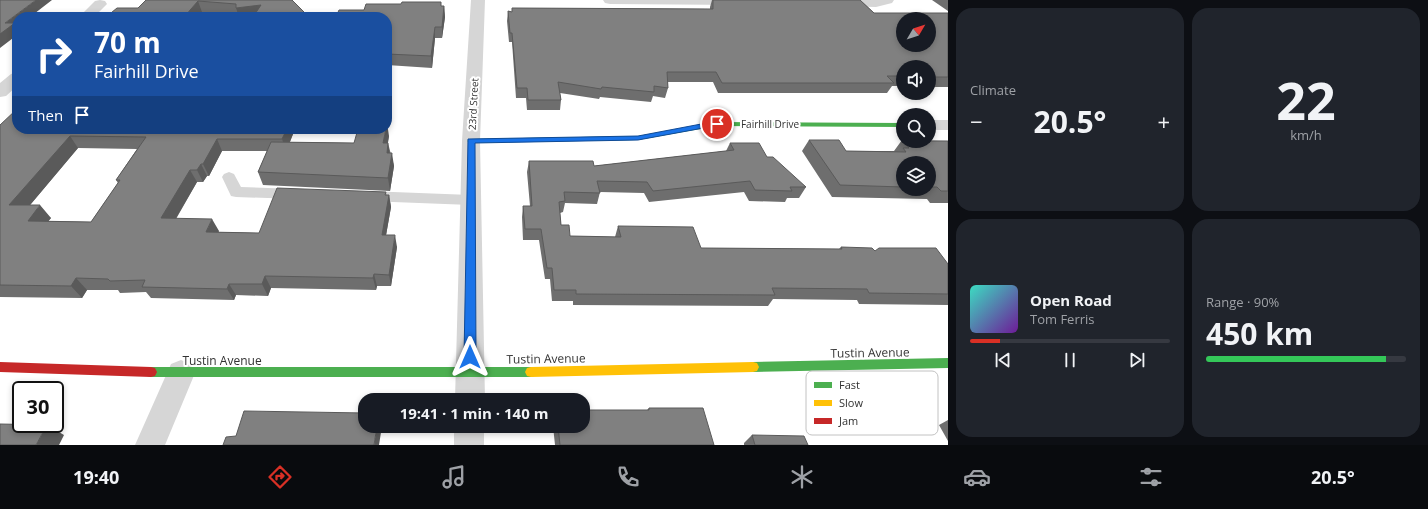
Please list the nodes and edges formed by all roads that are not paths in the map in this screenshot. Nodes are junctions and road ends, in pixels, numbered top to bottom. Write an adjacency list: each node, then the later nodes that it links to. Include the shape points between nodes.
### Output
1 (478, 0): 13 (street, 23rd Street)
2 (610, 0): 4 (street)
3 (886, 0): 5 (street)
4 (751, 1)
5 (821, 2)
6 (100, 4): 7 (street)
7 (91, 12)
8 (12, 81): 9 (street)
9 (0, 92)
10 (896, 125): 13 (street, Fairhill Drive, via 717,124 638,138)
11 (936, 125): 12 (street)
12 (948, 125)
13 (471, 141): 17 (street, 23rd Street)
14 (229, 177): 15 (lane, via 236,192)
15 (310, 195)
16 (350, 196): 17 (lane)
17 (471, 200): 21 (street, 23rd Street)
18 (948, 364): 21 (street, Tustin Avenue)
19 (0, 367): 20 (street, Tustin Avenue)
20 (181, 373): 21 (street, Tustin Avenue); 24 (street)
21 (470, 373): 22 (street, 23rd Street)
22 (470, 393)
23 (470, 433): 25 (street)
24 (150, 445)
25 (469, 445)

